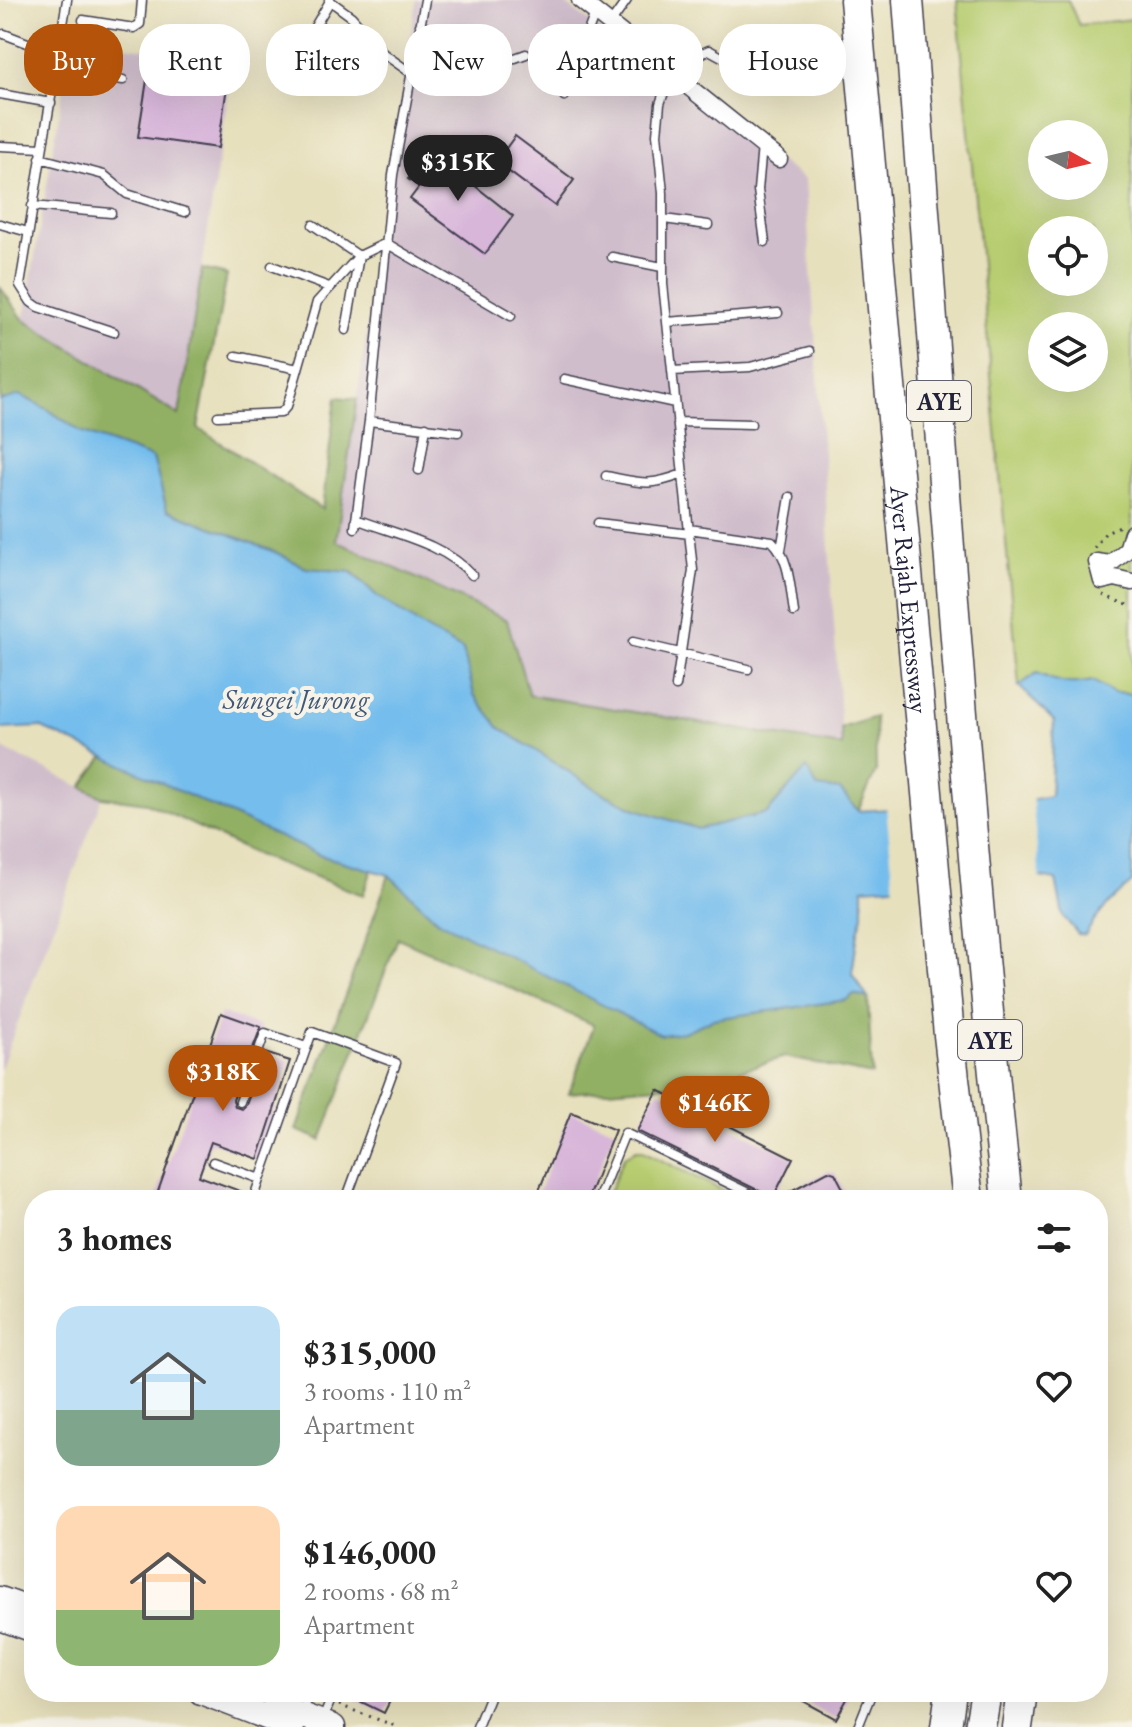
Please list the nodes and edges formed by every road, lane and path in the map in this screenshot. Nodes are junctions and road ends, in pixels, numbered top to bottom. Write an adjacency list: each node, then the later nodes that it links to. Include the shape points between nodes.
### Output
1 (67, 0): 11 (lane)
2 (142, 0): 10 (lane, via 140,24 134,28)
3 (329, 0): 12 (lane); 20 (lane)
4 (425, 0): 13 (lane)
5 (580, 0): 9 (street)
6 (627, 0): 15 (lane)
7 (855, 0): 78 (highway, Ayer Rajah Expressway / AYE)
8 (908, 0): 89 (highway, Ayer Rajah Expressway / AYE, via 969,803)
9 (596, 12): 14 (lane); 15 (street)
10 (83, 20)
11 (64, 24)
12 (315, 24)
13 (420, 24)
14 (591, 24)
15 (610, 24)
16 (4, 34): 17 (lane)
17 (24, 42)
18 (526, 54): 19 (lane)
19 (512, 58)
20 (404, 68)
21 (0, 94): 26 (lane)
22 (52, 96): 26 (lane)
23 (407, 96): 40 (lane)
24 (664, 96): 34 (lane, via 657,134)
25 (702, 96): 27 (street)
26 (51, 103): 29 (lane)
27 (762, 145): 30 (street); 39 (lane, via 758,190)
28 (0, 146): 29 (lane)
29 (41, 153): 31 (lane); 32 (lane, via 104,175 127,194)
30 (779, 159)
31 (32, 206): 33 (lane); 38 (lane)
32 (185, 212)
33 (111, 213)
34 (664, 219): 37 (lane); 44 (lane)
35 (0, 224): 38 (lane)
36 (313, 225): 41 (lane)
37 (708, 225)
38 (28, 232): 50 (lane, via 20,285 31,302)
39 (765, 242)
40 (386, 243): 41 (lane); 47 (lane); 58 (lane)
41 (359, 256): 45 (lane); 49 (lane)
42 (612, 257): 44 (lane)
43 (272, 266): 45 (lane)
44 (662, 267): 48 (lane)
45 (329, 287): 53 (lane, via 317,302)
46 (778, 313): 48 (lane)
47 (511, 316)
48 (667, 322): 54 (lane)
49 (346, 330)
50 (114, 332)
51 (810, 351): 54 (lane, via 750,367)
52 (236, 356): 53 (lane)
53 (298, 369): 57 (lane, via 281,413)
54 (672, 371): 56 (lane)
55 (564, 379): 56 (lane)
56 (675, 403): 59 (lane)
57 (218, 416)
58 (369, 421): 61 (lane); 71 (lane, via 355,523 448,554)
59 (677, 422): 60 (lane); 64 (lane)
60 (751, 424)
61 (426, 427): 62 (lane); 63 (lane)
62 (458, 432)
63 (419, 470)
64 (683, 474): 65 (lane, via 658,484); 68 (lane)
65 (606, 476)
66 (790, 497): 70 (lane)
67 (598, 523): 68 (lane)
68 (690, 532): 70 (lane, via 772,541); 75 (lane, via 693,570)
69 (1132, 533): 72 (street, via 1127,550 1110,564 1097,562 1102,581)
70 (781, 550): 73 (lane)
71 (472, 575)
72 (1132, 582)
73 (794, 612)
74 (633, 642): 75 (lane)
75 (680, 654): 76 (lane); 77 (lane)
76 (748, 669)
77 (676, 686)
78 (949, 1035): 87 (highway); 88 (highway, Ayer Rajah Expressway / AYE)
79 (306, 1047): 80 (lane, via 265,1033); 82 (lane); 84 (lane, via 312,1032 396,1063)
80 (240, 1102)
81 (213, 1162): 82 (lane)
82 (260, 1179): 83 (lane)
83 (256, 1190)
84 (350, 1190)
85 (602, 1190): 86 (lane, via 625,1133)
86 (742, 1190)
87 (950, 1190)
88 (967, 1190)
89 (1006, 1190)
90 (0, 1599): 91 (main road)
91 (24, 1607)
92 (0, 1618): 93 (main road)
93 (24, 1626)
94 (239, 1702): 101 (main road)
95 (257, 1702): 101 (main road)
96 (487, 1702): 104 (lane)
97 (868, 1702): 105 (lane)
98 (950, 1702): 106 (highway)
99 (984, 1702): 107 (highway)
100 (1021, 1702): 108 (highway)
101 (266, 1709): 102 (main road)
102 (315, 1715): 103 (path)
103 (398, 1727)
104 (477, 1727)
105 (858, 1727)
106 (946, 1727)
107 (980, 1727)
108 (1017, 1727)

